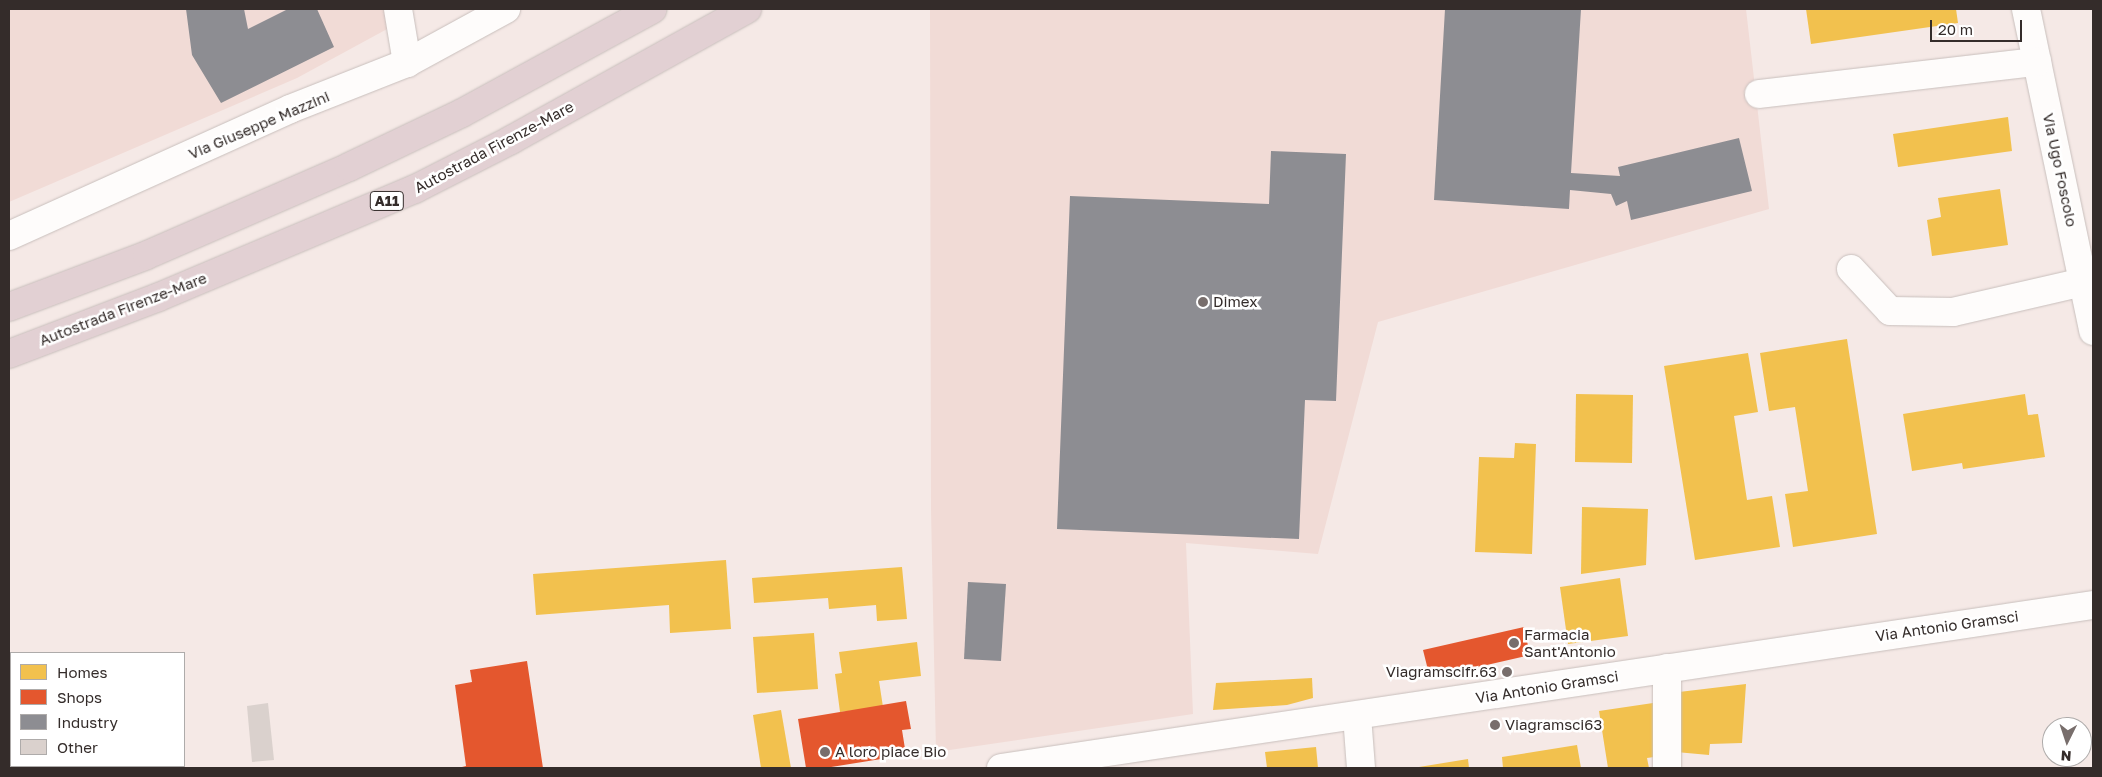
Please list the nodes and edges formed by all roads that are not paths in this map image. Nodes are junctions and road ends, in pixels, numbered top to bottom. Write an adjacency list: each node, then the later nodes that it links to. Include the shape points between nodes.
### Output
1 (398, 9): 7 (street)
2 (506, 9): 7 (street, Via Giuseppe Mazzini)
3 (653, 9): 12 (highway, via 462,114 349,167 147,255)
4 (747, 9): 14 (highway, Autostrada Firenze-Mare / A11, via 511,140 415,189 159,297)
5 (2026, 9): 6 (street, Via Ugo Foscolo)
6 (2037, 62): 8 (street); 11 (street, Via Ugo Foscolo)
7 (406, 64): 9 (street, Via Giuseppe Mazzini, via 290,109)
8 (1760, 94)
9 (9, 236)
10 (1851, 269): 11 (street, via 1890,311 1953,312)
11 (2083, 282): 13 (street, Via Ugo Foscolo)
12 (9, 307)
13 (2093, 330)
14 (9, 354)
15 (2093, 605): 16 (street, Via Antonio Gramsci)
16 (1667, 668): 17 (street, Via Antonio Gramsci); 21 (street)
17 (1357, 716): 18 (street, Via Antonio Gramsci); 20 (street)
18 (1132, 758): 19 (street, Via Antonio Gramsci)
19 (1001, 768)
20 (1361, 768)
21 (1667, 768)

